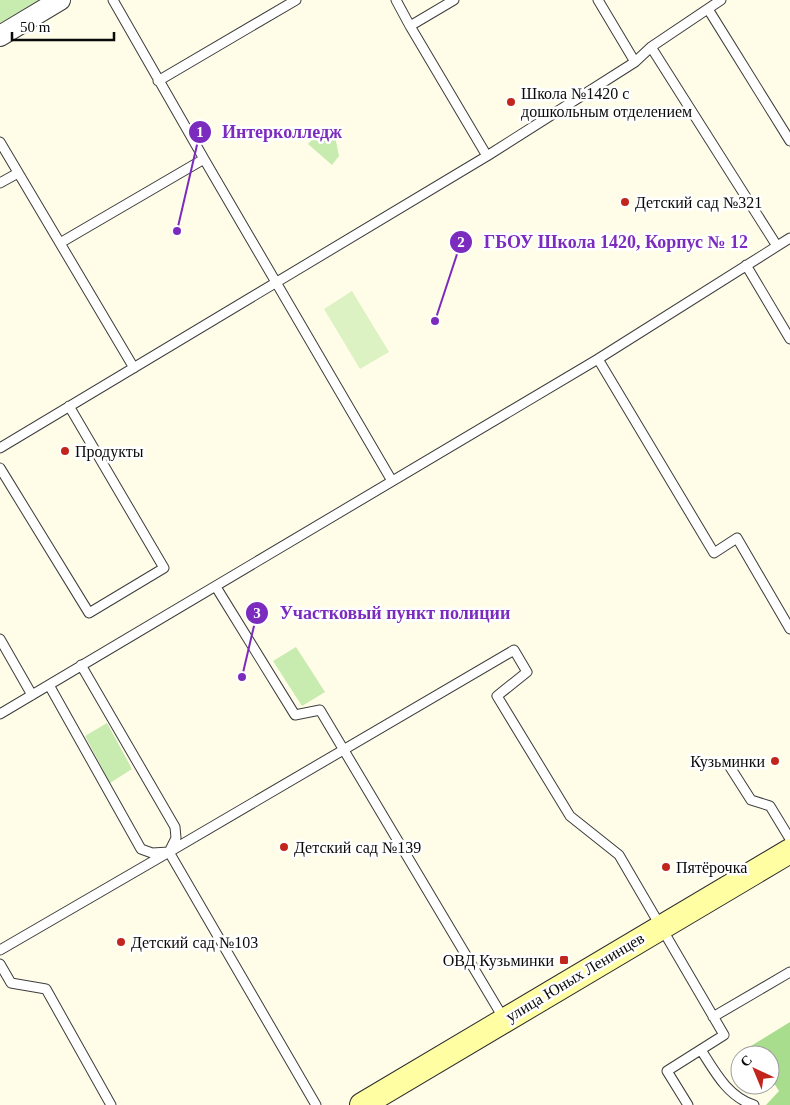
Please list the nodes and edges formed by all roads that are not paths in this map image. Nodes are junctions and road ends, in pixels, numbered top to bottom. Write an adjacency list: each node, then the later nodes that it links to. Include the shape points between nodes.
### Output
1 (60, 0): 10 (street)
2 (113, 0): 13 (lane)
3 (296, 0): 13 (lane)
4 (396, 0): 9 (lane)
5 (454, 0): 9 (lane)
6 (598, 0): 12 (lane)
7 (721, 0): 8 (lane)
8 (708, 9): 11 (lane); 14 (lane)
9 (410, 26): 16 (lane)
10 (0, 36)
11 (651, 47): 12 (lane); 22 (lane)
12 (635, 62): 16 (lane)
13 (158, 81): 17 (lane)
14 (790, 141)
15 (0, 142): 18 (lane)
16 (487, 156): 24 (lane)
17 (204, 160): 21 (lane); 24 (lane)
18 (18, 173): 19 (lane); 21 (lane)
19 (0, 183)
20 (790, 239): 22 (lane)
21 (60, 243): 27 (lane)
22 (776, 246): 23 (lane)
23 (746, 265): 25 (lane); 26 (lane)
24 (275, 283): 27 (lane); 31 (lane)
25 (790, 339)
26 (598, 359): 31 (lane); 33 (lane, via 714,552 738,538)
27 (134, 368): 28 (lane)
28 (69, 406): 29 (lane); 30 (lane, via 164,568 89,613)
29 (0, 448)
30 (0, 468)
31 (392, 481): 32 (lane)
32 (216, 586): 35 (lane); 39 (lane, via 295,715 320,710)
33 (790, 629)
34 (0, 639): 37 (lane)
35 (81, 665): 36 (lane); 43 (lane, via 175,827 176,838)
36 (48, 685): 37 (lane); 43 (lane, via 141,849 152,853)
37 (32, 695): 38 (lane)
38 (0, 714)
39 (344, 748): 43 (lane); 44 (lane, via 514,650 527,672 496,696 570,816 618,855); 49 (lane)
40 (730, 767): 41 (lane, via 751,800 770,806)
41 (790, 839)
42 (790, 851): 44 (main road, улица Юных Ленинцев)
43 (169, 852): 45 (lane); 52 (lane)
44 (660, 928): 48 (lane); 49 (main road, улица Юных Ленинцев)
45 (0, 950)
46 (0, 964): 51 (lane, via 11,983 46,989)
47 (790, 972): 48 (lane)
48 (713, 1018): 50 (lane, via 724,1035)
49 (504, 1019): 53 (main road, улица Юных Ленинцев)
50 (701, 1050): 54 (lane, via 667,1071); 55 (lane, via 720,1081 741,1101)
51 (111, 1105)
52 (316, 1105)
53 (362, 1105)
54 (688, 1105)
55 (754, 1105)

